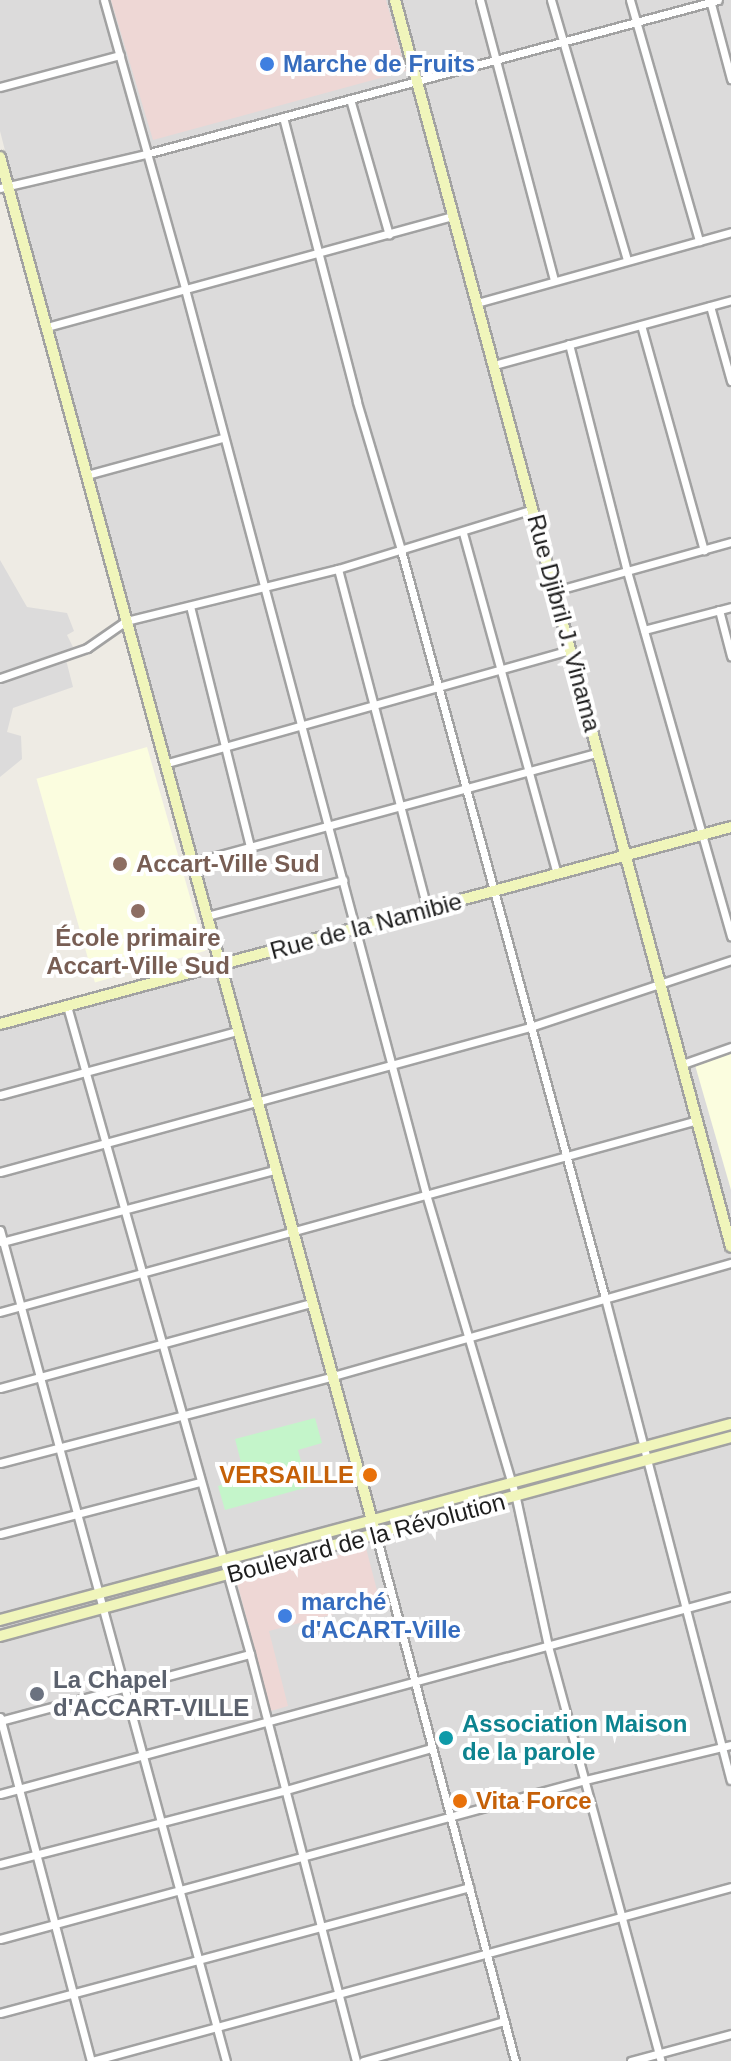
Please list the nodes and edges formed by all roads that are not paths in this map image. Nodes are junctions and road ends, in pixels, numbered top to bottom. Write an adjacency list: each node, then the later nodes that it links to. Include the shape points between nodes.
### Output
1 (104, 0): 9 (street)
2 (395, 0): 12 (street, Rue Djibril J. Vinama)
3 (480, 0): 10 (street)
4 (551, 0): 8 (street)
5 (630, 0): 7 (street)
6 (712, 1): 7 (street); 11 (street)
7 (636, 22): 8 (street); 22 (street)
8 (562, 42): 10 (street); 24 (street)
9 (120, 55): 13 (street); 16 (street)
10 (496, 60): 12 (street); 25 (street)
11 (731, 79)
12 (417, 81): 14 (street); 19 (street, Rue Djibril J. Vinama)
13 (0, 87)
14 (350, 99): 15 (street); 21 (street)
15 (283, 117): 16 (street); 23 (street)
16 (146, 154): 18 (street); 26 (street)
17 (0, 157): 18 (street)
18 (4, 187): 31 (street)
19 (454, 216): 21 (street); 28 (street, Rue Djibril J. Vinama)
20 (731, 232): 22 (street)
21 (389, 235): 23 (street)
22 (699, 241): 24 (street)
23 (320, 254): 26 (street); 40 (street)
24 (627, 260): 25 (street)
25 (554, 280): 28 (street)
26 (185, 289): 31 (street); 35 (street)
27 (731, 300): 29 (street)
28 (477, 303): 33 (street, Rue Djibril J. Vinama)
29 (710, 306): 30 (street); 34 (street)
30 (641, 325): 32 (street); 41 (street)
31 (47, 327): 36 (street)
32 (569, 344): 33 (street); 43 (street)
33 (494, 365): 37 (street, Rue Djibril J. Vinama)
34 (731, 381)
35 (222, 438): 36 (street); 44 (street)
36 (87, 475): 49 (street)
37 (533, 509): 38 (street); 45 (street, Rue Djibril J. Vinama)
38 (463, 533): 40 (street); 53 (street)
39 (731, 542): 41 (street)
40 (401, 550): 42 (street); 55 (street)
41 (704, 550): 43 (street)
42 (338, 569): 44 (street); 56 (street)
43 (627, 571): 45 (street); 50 (street)
44 (266, 587): 46 (street); 57 (street)
45 (555, 591): 51 (street, Rue Djibril J. Vinama)
46 (190, 606): 49 (street); 58 (street)
47 (731, 607): 48 (street)
48 (719, 610): 50 (street); 52 (street)
49 (126, 621): 54 (street, via 87,648); 60 (street)
50 (644, 630): 66 (street)
51 (570, 650): 53 (street); 59 (street, Rue Djibril J. Vinama)
52 (731, 656)
53 (498, 670): 55 (street); 61 (street)
54 (0, 678)
55 (436, 688): 56 (street); 62 (street)
56 (373, 706): 57 (street); 63 (street)
57 (300, 726): 58 (street); 64 (street)
58 (225, 747): 60 (street); 67 (street)
59 (599, 752): 61 (street); 68 (street, Rue Djibril J. Vinama)
60 (163, 765): 69 (street)
61 (526, 772): 62 (street); 70 (street)
62 (465, 788): 63 (street); 72 (street)
63 (402, 806): 64 (street); 73 (street)
64 (327, 826): 67 (street); 71 (street)
65 (731, 827): 66 (street, Rue de la Namibie)
66 (702, 834): 68 (street, Rue de la Namibie); 76 (street)
67 (250, 847): 69 (street)
68 (627, 855): 70 (street, Rue de la Namibie); 79 (street, Rue Djibril J. Vinama)
69 (191, 863): 74 (street)
70 (557, 874): 72 (street, Rue de la Namibie)
71 (343, 880): 74 (street); 75 (street)
72 (493, 891): 73 (street, Rue de la Namibie); 82 (street)
73 (427, 909): 75 (street, Rue de la Namibie)
74 (207, 916): 78 (street)
75 (355, 929): 78 (street, Rue de la Namibie); 86 (street)
76 (731, 937)
77 (731, 960): 79 (street)
78 (219, 965): 80 (street, Rue de la Namibie); 83 (street)
79 (662, 985): 82 (street); 85 (street, Rue Djibril J. Vinama)
80 (67, 1006): 81 (street, Rue de la Namibie); 87 (street)
81 (0, 1024)
82 (530, 1027): 86 (street); 92 (street)
83 (237, 1031): 87 (street); 89 (street)
84 (731, 1047): 85 (street)
85 (683, 1064): 90 (street, Rue Djibril J. Vinama)
86 (392, 1066): 89 (street); 95 (street)
87 (86, 1072): 88 (street); 91 (street)
88 (0, 1095)
89 (256, 1101): 91 (street); 93 (street)
90 (698, 1120): 92 (street); 100 (street, Rue Djibril J. Vinama)
91 (106, 1142): 94 (street); 96 (street)
92 (564, 1155): 95 (street); 103 (street)
93 (274, 1170): 96 (street); 98 (street)
94 (0, 1172)
95 (426, 1194): 98 (street); 107 (street)
96 (124, 1210): 99 (street); 102 (street)
97 (0, 1230): 99 (street)
98 (291, 1230): 102 (street); 104 (street)
99 (2, 1242): 105 (street)
100 (731, 1247)
101 (731, 1263): 103 (street)
102 (142, 1270): 105 (street); 108 (street)
103 (605, 1298): 107 (street); 115 (street)
104 (310, 1303): 108 (street); 110 (street)
105 (22, 1306): 106 (street); 109 (street)
106 (0, 1312)
107 (467, 1336): 110 (street); 120 (street)
108 (163, 1343): 109 (street); 112 (street)
109 (42, 1376): 111 (street); 116 (street)
110 (330, 1377): 112 (street); 123 (street)
111 (0, 1388)
112 (182, 1415): 116 (street); 119 (street)
113 (731, 1424): 115 (street, Boulevard de la Révolution)
114 (731, 1437): 117 (street, Boulevard de la Révolution)
115 (642, 1446): 117 (street); 120 (street, Boulevard de la Révolution)
116 (61, 1447): 118 (street); 122 (street)
117 (646, 1461): 121 (street, Boulevard de la Révolution); 131 (street)
118 (0, 1463)
119 (200, 1482): 122 (street); 126 (street)
120 (511, 1482): 121 (street); 123 (street, Boulevard de la Révolution)
121 (516, 1498): 125 (street, Boulevard de la Révolution); 134 (street)
122 (78, 1513): 124 (street); 128 (street)
123 (371, 1518): 125 (street); 126 (street, Boulevard de la Révolution)
124 (0, 1534)
125 (376, 1535): 127 (street, Boulevard de la Révolution); 136 (street)
126 (223, 1561): 127 (street); 128 (street, Boulevard de la Révolution)
127 (228, 1575): 130 (street, Boulevard de la Révolution); 135 (street)
128 (100, 1593): 130 (street); 132 (street, Boulevard de la Révolution)
129 (731, 1596): 131 (street)
130 (104, 1606): 133 (street, Boulevard de la Révolution); 137 (street)
131 (687, 1608): 134 (street); 141 (street)
132 (0, 1620)
133 (0, 1636)
134 (548, 1646): 136 (street); 144 (street)
135 (250, 1654): 137 (street); 139 (street)
136 (413, 1680): 139 (street); 142 (street)
137 (125, 1688): 138 (street); 143 (street)
138 (0, 1720): 146 (street)
139 (266, 1723): 143 (street); 147 (street)
140 (731, 1745): 141 (street)
141 (722, 1747): 144 (street); 145 (street)
142 (431, 1748): 147 (street); 149 (street)
143 (143, 1754): 146 (street); 150 (street)
144 (585, 1780): 149 (street); 157 (street)
145 (731, 1780)
146 (20, 1789): 148 (street); 151 (street)
147 (283, 1791): 150 (street); 152 (street)
148 (0, 1794)
149 (452, 1818): 152 (street); 154 (street)
150 (162, 1823): 151 (street); 156 (street)
151 (36, 1854): 153 (street); 158 (street)
152 (302, 1857): 156 (street); 159 (street)
153 (0, 1864)
154 (469, 1887): 159 (street); 161 (street)
155 (731, 1887): 157 (street)
156 (180, 1890): 158 (street); 162 (street)
157 (622, 1917): 161 (street); 169 (street)
158 (55, 1924): 160 (street); 163 (street)
159 (319, 1925): 162 (street); 164 (street)
160 (0, 1939)
161 (485, 1954): 164 (street); 166 (street)
162 (198, 1959): 163 (street); 167 (street)
163 (73, 1992): 165 (street); 170 (street)
164 (337, 1996): 167 (street); 172 (street)
165 (0, 2013)
166 (504, 2021): 173 (street); 174 (street)
167 (217, 2028): 170 (street); 171 (street)
168 (731, 2034): 169 (street)
169 (660, 2057): 175 (street)
170 (92, 2061)
171 (226, 2061)
172 (356, 2061)
173 (363, 2061)
174 (515, 2061)
175 (631, 2061)

